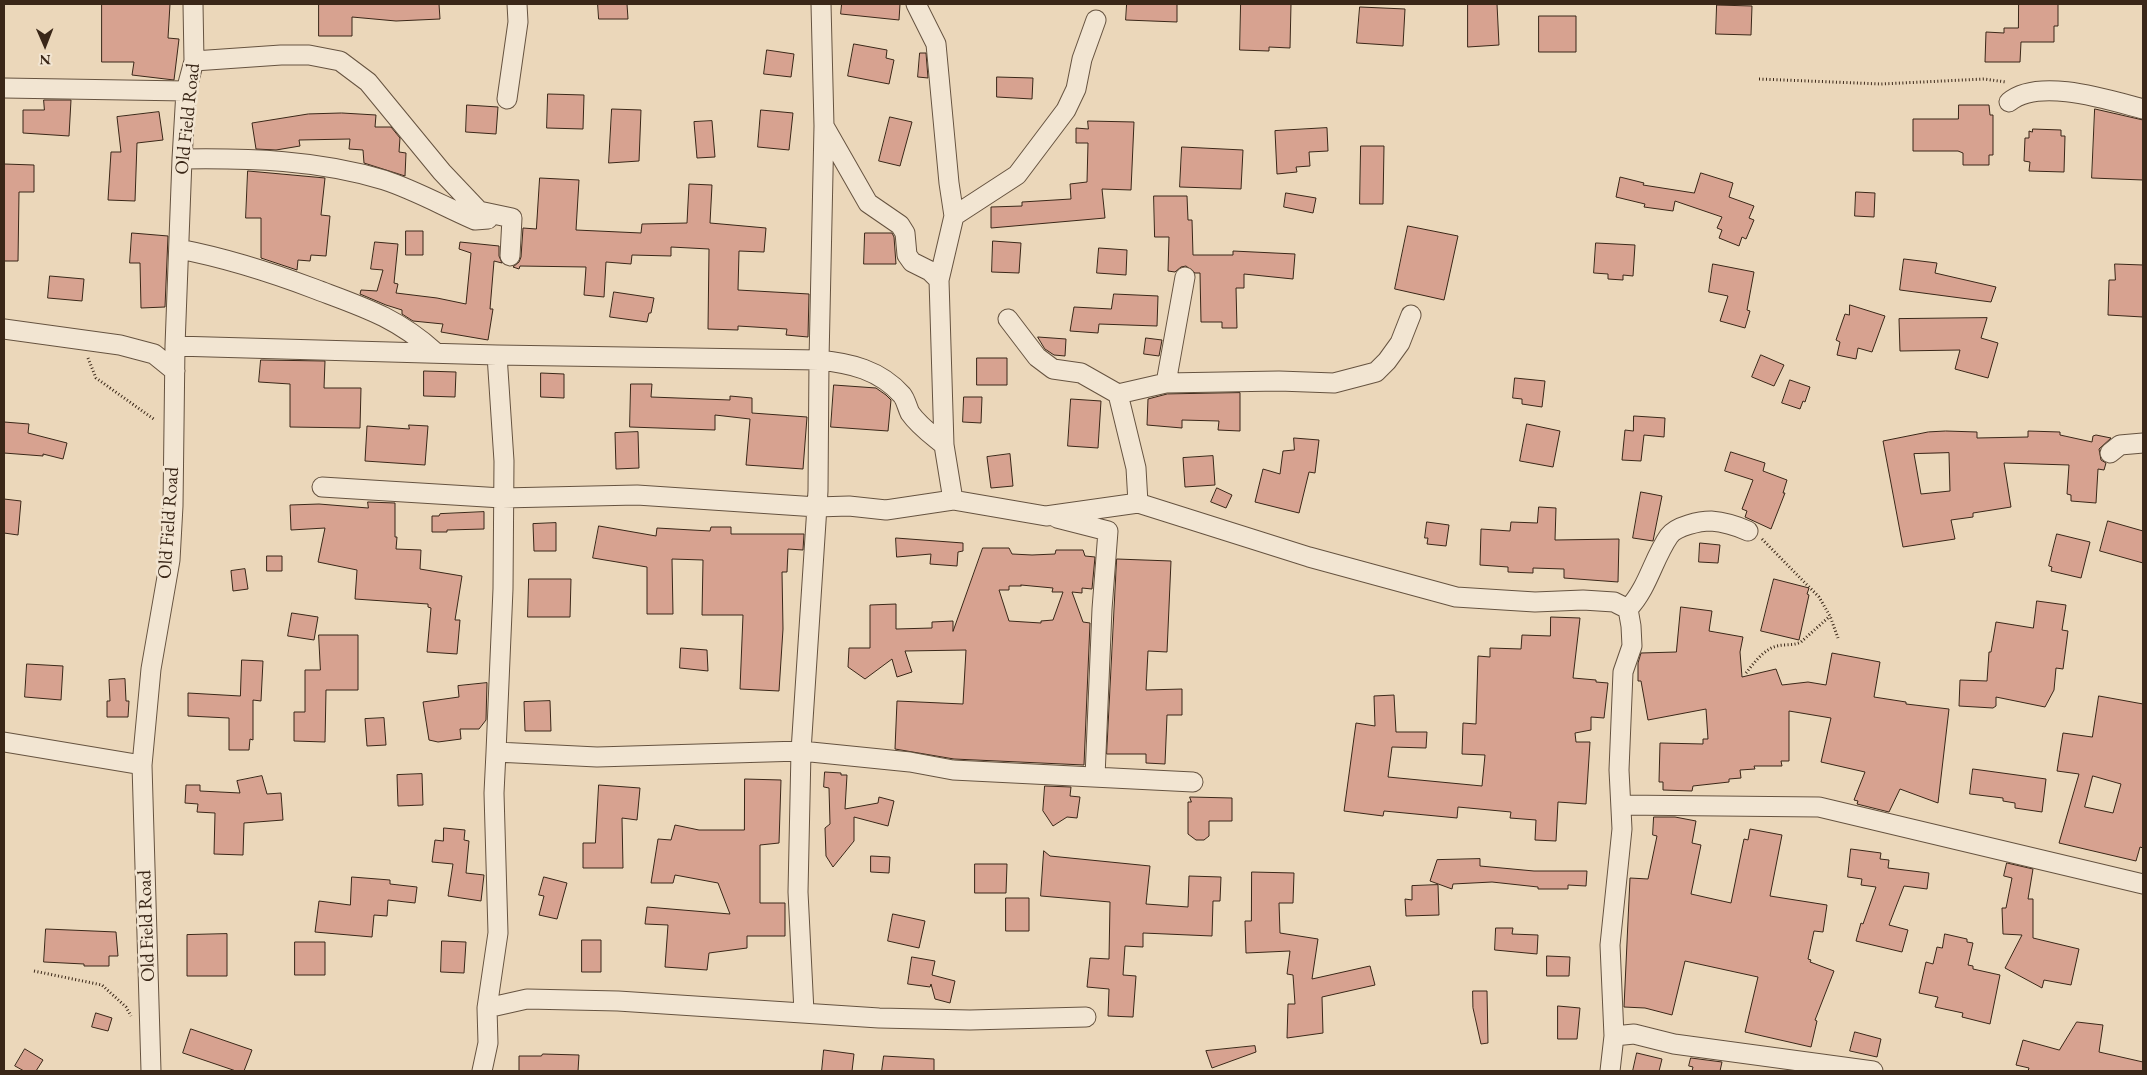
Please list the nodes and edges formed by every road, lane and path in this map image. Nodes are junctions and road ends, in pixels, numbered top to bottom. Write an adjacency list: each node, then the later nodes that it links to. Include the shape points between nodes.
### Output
1 (193, 4): 6 (street, Old Field Road)
2 (517, 4): 11 (street, via 518,22)
3 (821, 4): 14 (street)
4 (916, 4): 16 (street, via 936,44)
5 (1096, 20): 16 (street, via 1082,59 1076,89 1066,110 1017,175)
6 (194, 61): 10 (street, Old Field Road); 17 (street, via 281,54 340,61 368,82 478,211)
7 (1759, 79): 8 (path, via 1881,84 1984,78)
8 (2009, 83)
9 (4, 88): 10 (street)
10 (186, 91): 15 (street, Old Field Road)
11 (507, 99)
12 (2009, 102): 13 (street, via 2017,95 2040,91 2081,92)
13 (2143, 109)
14 (824, 126): 21 (street, via 868,203 900,225 905,233 907,255 912,262); 29 (street)
15 (182, 159): 17 (street, via 254,158 319,165 385,181 475,220); 18 (street, Old Field Road)
16 (954, 216): 21 (street)
17 (512, 218): 19 (street)
18 (179, 248): 26 (street, Old Field Road); 27 (street, via 248,265 356,303 414,333)
19 (510, 256)
20 (1185, 277): 31 (street)
21 (939, 280): 35 (street)
22 (1411, 315): 31 (street, via 1396,350 1376,372 1334,383)
23 (1008, 319): 32 (street, via 1037,357 1053,369 1081,373)
24 (4, 329): 25 (street)
25 (81, 338): 30 (street, via 154,354); 33 (path, via 96,378)
26 (175, 346): 27 (street); 30 (street, Old Field Road)
27 (435, 352): 28 (street)
28 (497, 355): 29 (street); 38 (street, via 504,461)
29 (819, 360): 35 (street, via 839,362 878,374 904,396 910,412); 41 (street)
30 (175, 371): 33 (street, Old Field Road)
31 (1166, 383): 32 (street)
32 (1118, 394): 40 (street, via 1136,468)
33 (174, 433): 51 (street, Old Field Road, via 170,560 151,669)
34 (2143, 443): 36 (street, via 2120,444)
35 (944, 445): 39 (street)
36 (2110, 453)
37 (322, 487): 38 (street)
38 (502, 498): 41 (street, via 636,495); 50 (street, via 503,589)
39 (953, 500): 41 (street, via 886,510); 42 (street)
40 (1138, 503): 42 (street); 44 (street, via 1309,557 1456,597 1614,602)
41 (817, 507): 49 (street)
42 (1046, 516): 52 (street, via 1108,531)
43 (1748, 531): 44 (street, via 1711,521 1685,526 1670,534 1638,598); 45 (path, via 1763,540 1802,577 1820,597)
44 (1628, 610): 54 (street, via 1632,646 1624,672 1618,770)
45 (1830, 616): 46 (path); 47 (path, via 1801,642 1766,650)
46 (1838, 638)
47 (1746, 673)
48 (4, 742): 51 (street)
49 (801, 751): 50 (street, via 597,757); 52 (street, via 910,762 953,770); 58 (street, via 798,892)
50 (496, 752): 57 (street, via 498,933)
51 (142, 766): 62 (street, Old Field Road)
52 (1095, 777): 53 (street)
53 (1193, 782)
54 (1621, 805): 55 (street, via 1819,808); 61 (street, via 1622,829 1610,945)
55 (2143, 884)
56 (34, 972): 60 (path, via 102,985 126,1007)
57 (487, 1008): 58 (street, via 527,999); 63 (street, via 488,1043)
58 (804, 1012): 59 (street, via 970,1020)
59 (1086, 1017)
60 (134, 1023)
61 (1614, 1036): 64 (street); 65 (street, via 1634,1034 1674,1044)
62 (151, 1071)
63 (482, 1071)
64 (1610, 1071)
65 (1873, 1071)

